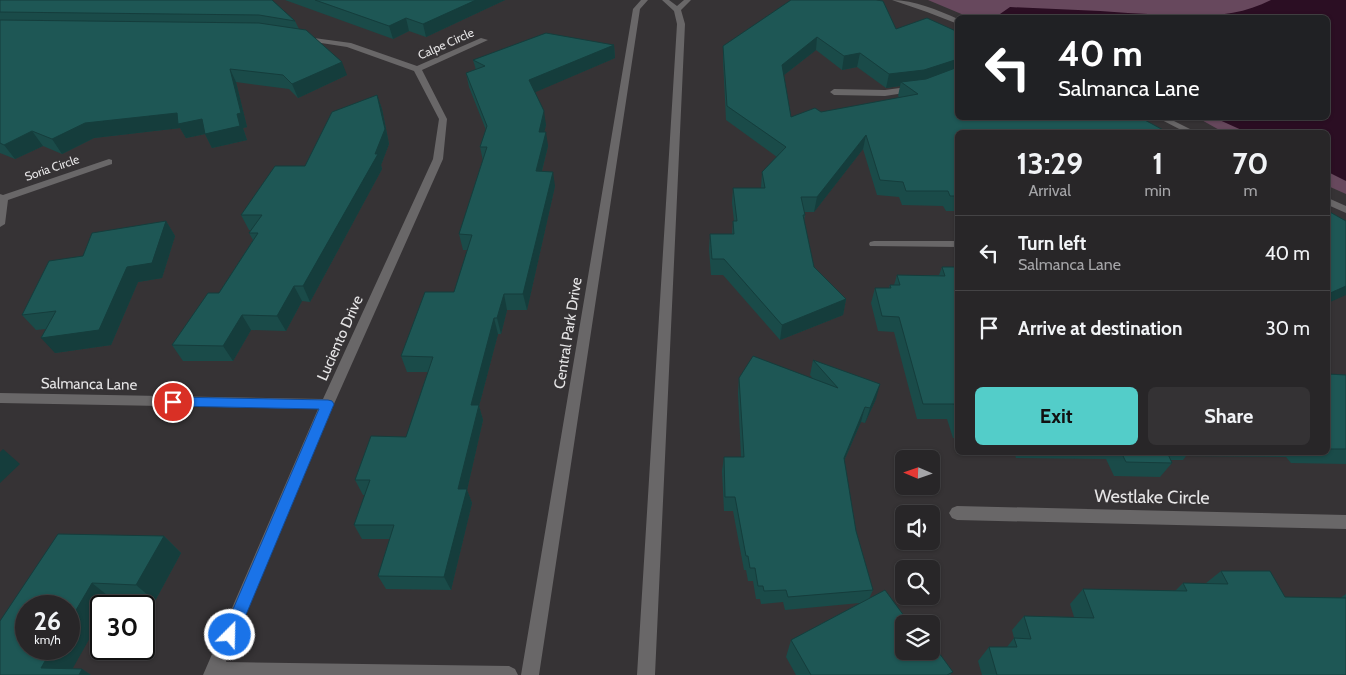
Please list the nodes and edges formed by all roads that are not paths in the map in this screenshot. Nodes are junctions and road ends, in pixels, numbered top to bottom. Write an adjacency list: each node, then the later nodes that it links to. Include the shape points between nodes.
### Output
1 (645, 0): 27 (street, Central Park Drive, via 637,9)
2 (665, 0): 5 (street)
3 (688, 0): 5 (street)
4 (895, 0): 6 (street)
5 (677, 10): 28 (street, via 680,24)
6 (955, 21)
7 (292, 36): 9 (street, via 348,45)
8 (484, 40): 9 (street, Calpe Circle)
9 (416, 69): 22 (street, Luciento Drive, via 443,119 438,159)
10 (922, 88): 11 (street, via 885,93)
11 (834, 92)
12 (1166, 120): 13 (street)
13 (1187, 130)
14 (109, 162): 15 (street, Soria Circle)
15 (1, 198): 18 (street)
16 (1330, 202): 17 (street)
17 (1346, 210)
18 (0, 224)
19 (874, 244): 20 (street)
20 (955, 244)
21 (0, 398): 22 (street, Salmanca Lane)
22 (328, 404): 25 (street, Luciento Drive)
23 (957, 513): 24 (street, Westlake Circle)
24 (1346, 522)
25 (213, 673): 26 (street)
26 (509, 675)
27 (530, 675)
28 (646, 675)

